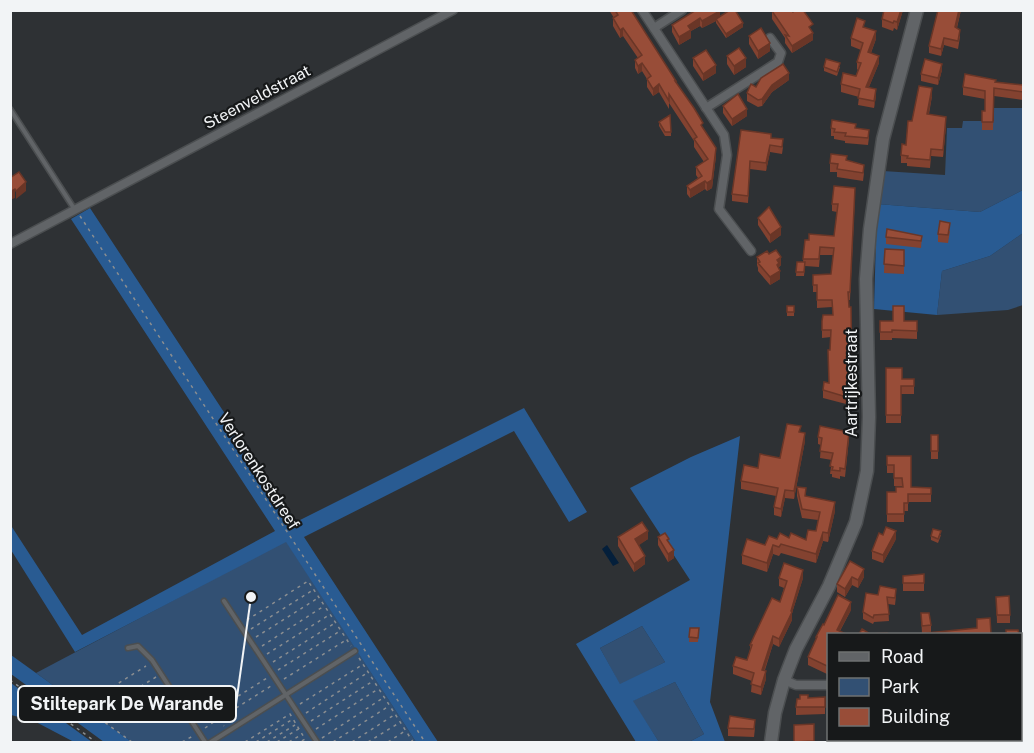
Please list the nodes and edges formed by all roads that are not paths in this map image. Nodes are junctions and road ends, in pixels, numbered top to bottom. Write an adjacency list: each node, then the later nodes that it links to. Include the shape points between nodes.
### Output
1 (453, 10): 9 (street, Steenveldstraat)
2 (642, 10): 5 (street)
3 (682, 10): 5 (street)
4 (917, 10): 15 (street, Aartrijkestraat, via 883,139 870,229 866,279 867,471 856,522)
5 (654, 28): 7 (street)
6 (770, 38): 7 (street, via 781,52 778,62)
7 (706, 108): 11 (street, via 724,135 727,155 719,209)
8 (10, 110): 9 (lane)
9 (76, 211): 10 (street, Steenveldstraat)
10 (10, 244)
11 (751, 251)
12 (224, 601): 17 (lane)
13 (128, 648): 18 (lane, via 138,646 153,661)
14 (355, 651): 17 (lane)
15 (784, 680): 16 (street); 21 (street, Aartrijkestraat)
16 (827, 685)
17 (285, 694): 19 (lane); 20 (lane)
18 (205, 742)
19 (211, 742)
20 (317, 742)
21 (771, 742)

